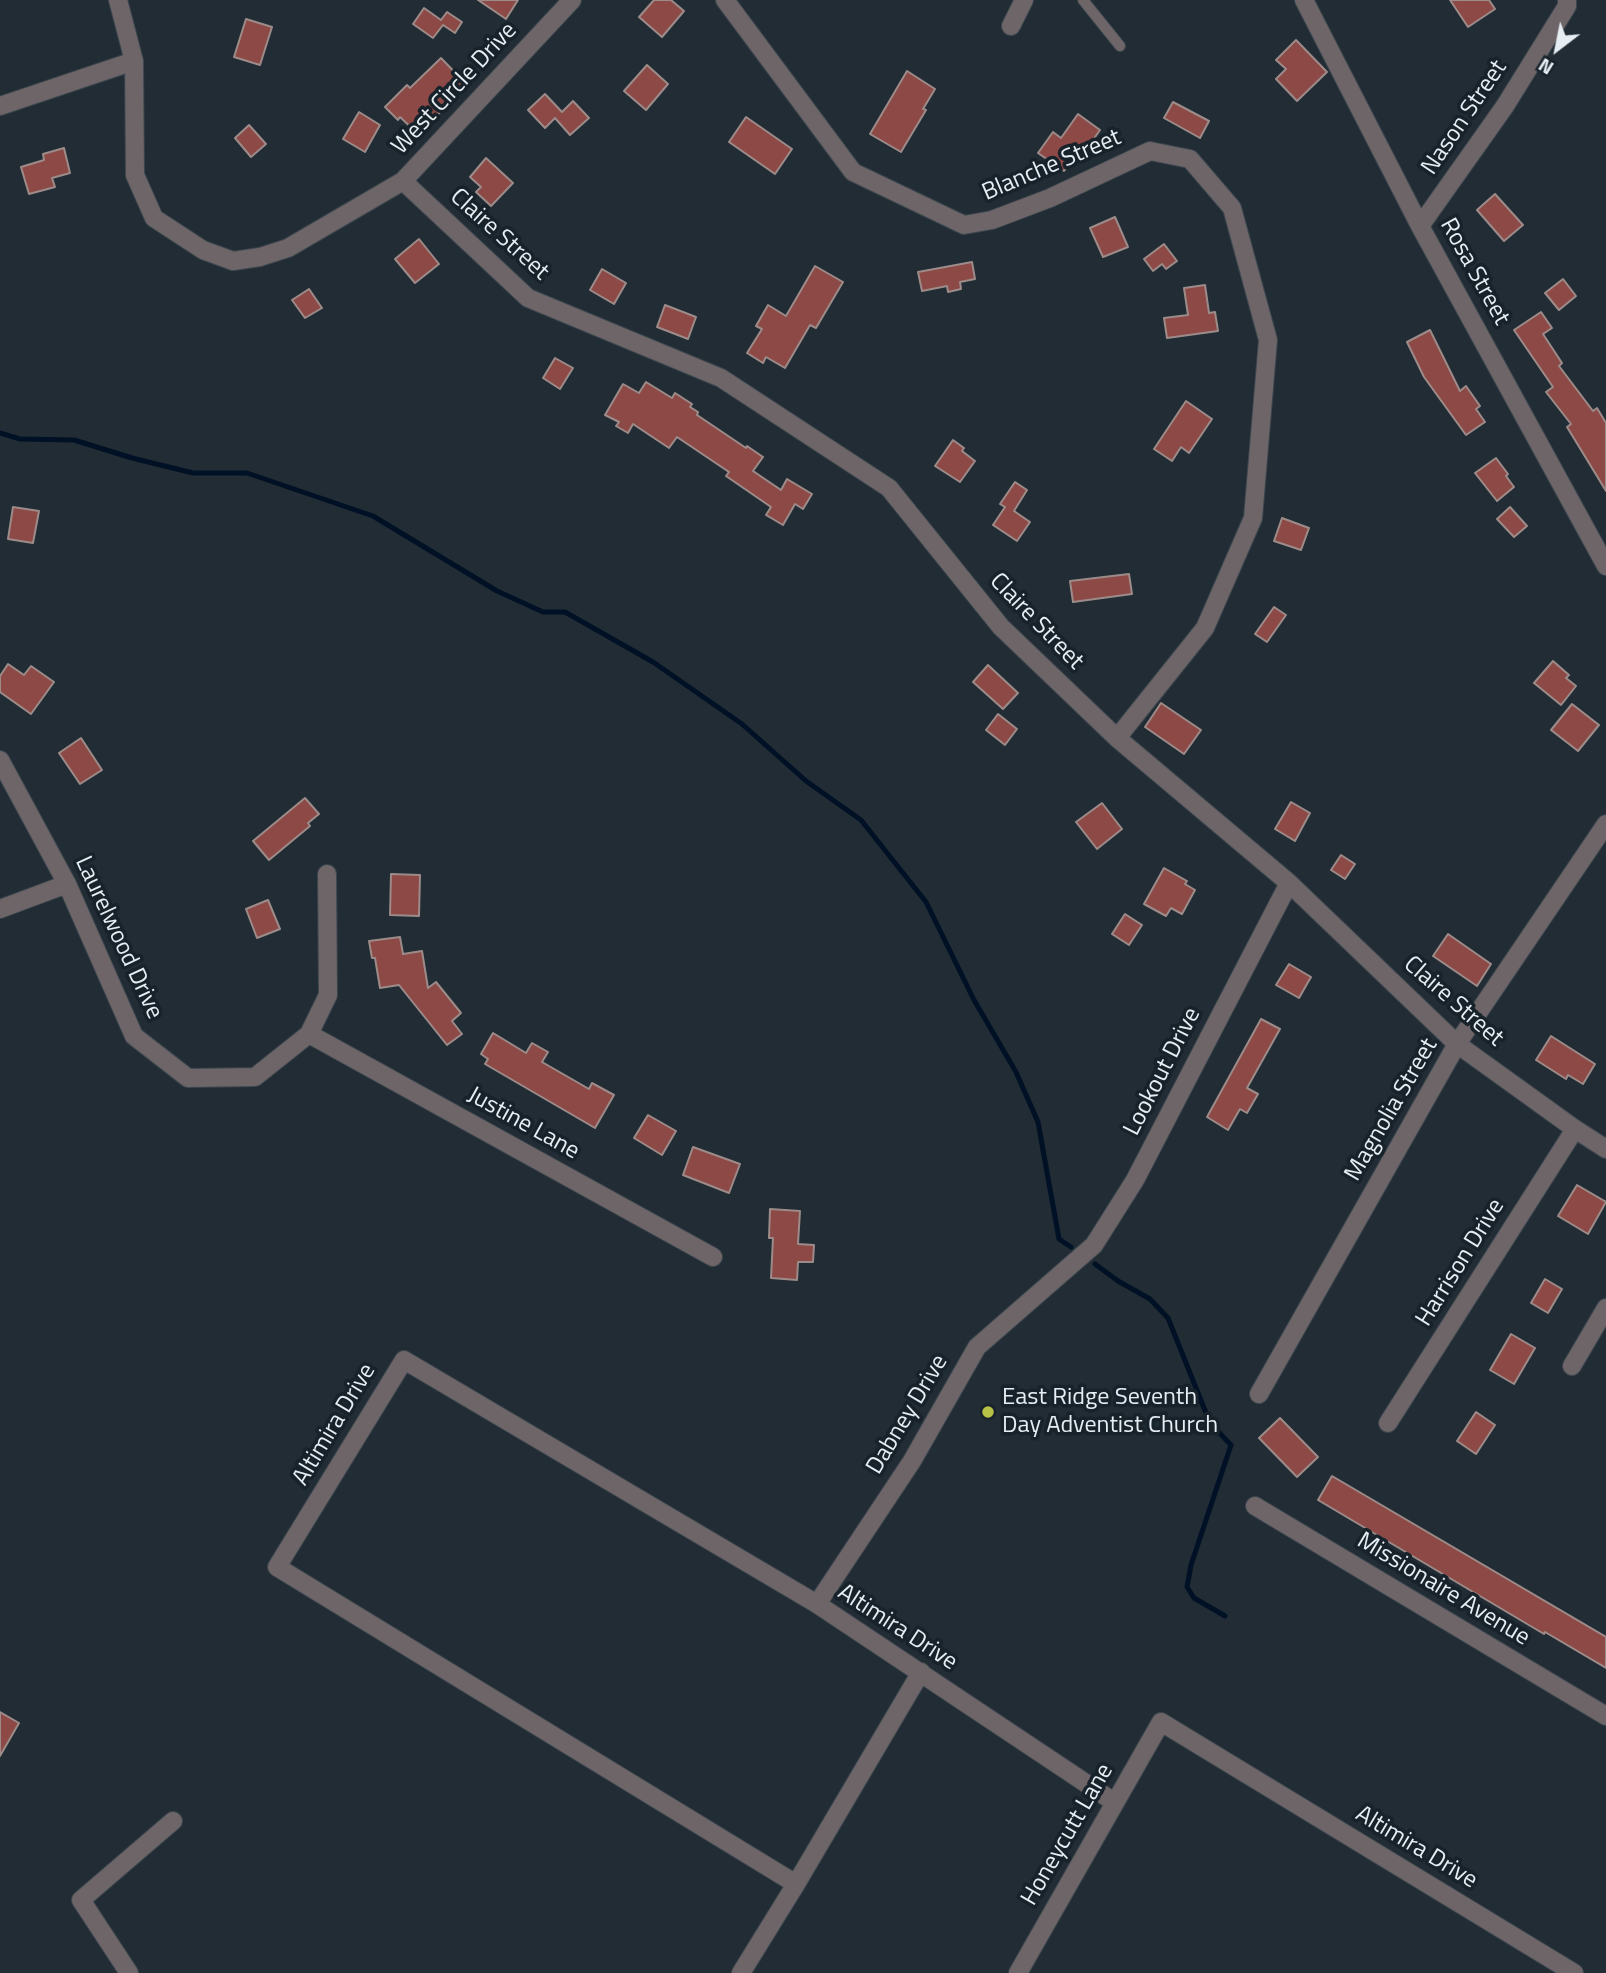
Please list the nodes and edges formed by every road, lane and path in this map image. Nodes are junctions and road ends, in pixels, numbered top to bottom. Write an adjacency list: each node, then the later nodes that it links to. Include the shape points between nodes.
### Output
1 (118, 0): 10 (street, West Circle Drive)
2 (572, 0): 12 (street, West Circle Drive)
3 (725, 0): 15 (street, Blanche Street, via 853,172 964,225 992,220 1050,198 1150,151 1190,159 1232,208 1268,340 1253,518 1205,628)
4 (1024, 0): 8 (street)
5 (1083, 0): 9 (lane)
6 (1304, 0): 13 (street, Rosa Street)
7 (1567, 0): 13 (street, Nason Street, via 1505,106)
8 (1011, 26)
9 (1120, 46)
10 (134, 61): 11 (street); 12 (street, West Circle Drive, via 135,175 154,218 203,250 233,261 288,248)
11 (0, 106)
12 (403, 181): 15 (street, Claire Street, via 528,298 721,379 889,488 1001,627)
13 (1420, 226): 14 (street, Rosa Street)
14 (1606, 566)
15 (1117, 738): 19 (street, Claire Street)
16 (0, 760): 20 (street, Laurelwood Drive)
17 (1606, 824): 23 (street, Magnolia Street)
18 (327, 874): 22 (street, Laurelwood Drive, via 328,995)
19 (1289, 883): 23 (street, Claire Street); 27 (street, Lookout Drive, via 1135,1180 1094,1245)
20 (67, 884): 21 (street); 22 (street, Laurelwood Drive, via 134,1036 188,1078 255,1077)
21 (0, 909)
22 (309, 1034): 26 (street, Justine Lane)
23 (1457, 1044): 24 (street, Claire Street); 30 (street, Magnolia Street)
24 (1575, 1129): 25 (street, Claire Street); 31 (street, Harrison Drive)
25 (1606, 1149)
26 (713, 1257)
27 (1064, 1272): 33 (street, Dabney Drive, via 977,1347 912,1461)
28 (1606, 1308): 29 (street)
29 (1572, 1366)
30 (1259, 1394)
31 (1388, 1423)
32 (1255, 1506): 35 (street, Missionaire Avenue)
33 (817, 1604): 34 (street, Altimira Drive); 39 (street, Altimira Drive, via 404,1360 277,1567)
34 (921, 1672): 37 (street, Altimira Drive); 39 (street)
35 (1606, 1716)
36 (1161, 1722): 37 (street, Honeycutt Lane); 43 (street, Altimira Drive)
37 (1114, 1802): 42 (street, Honeycutt Lane)
38 (173, 1821): 40 (street, via 81,1900)
39 (796, 1884): 41 (street)
40 (129, 1973)
41 (741, 1973)
42 (1018, 1973)
43 (1574, 1973)

